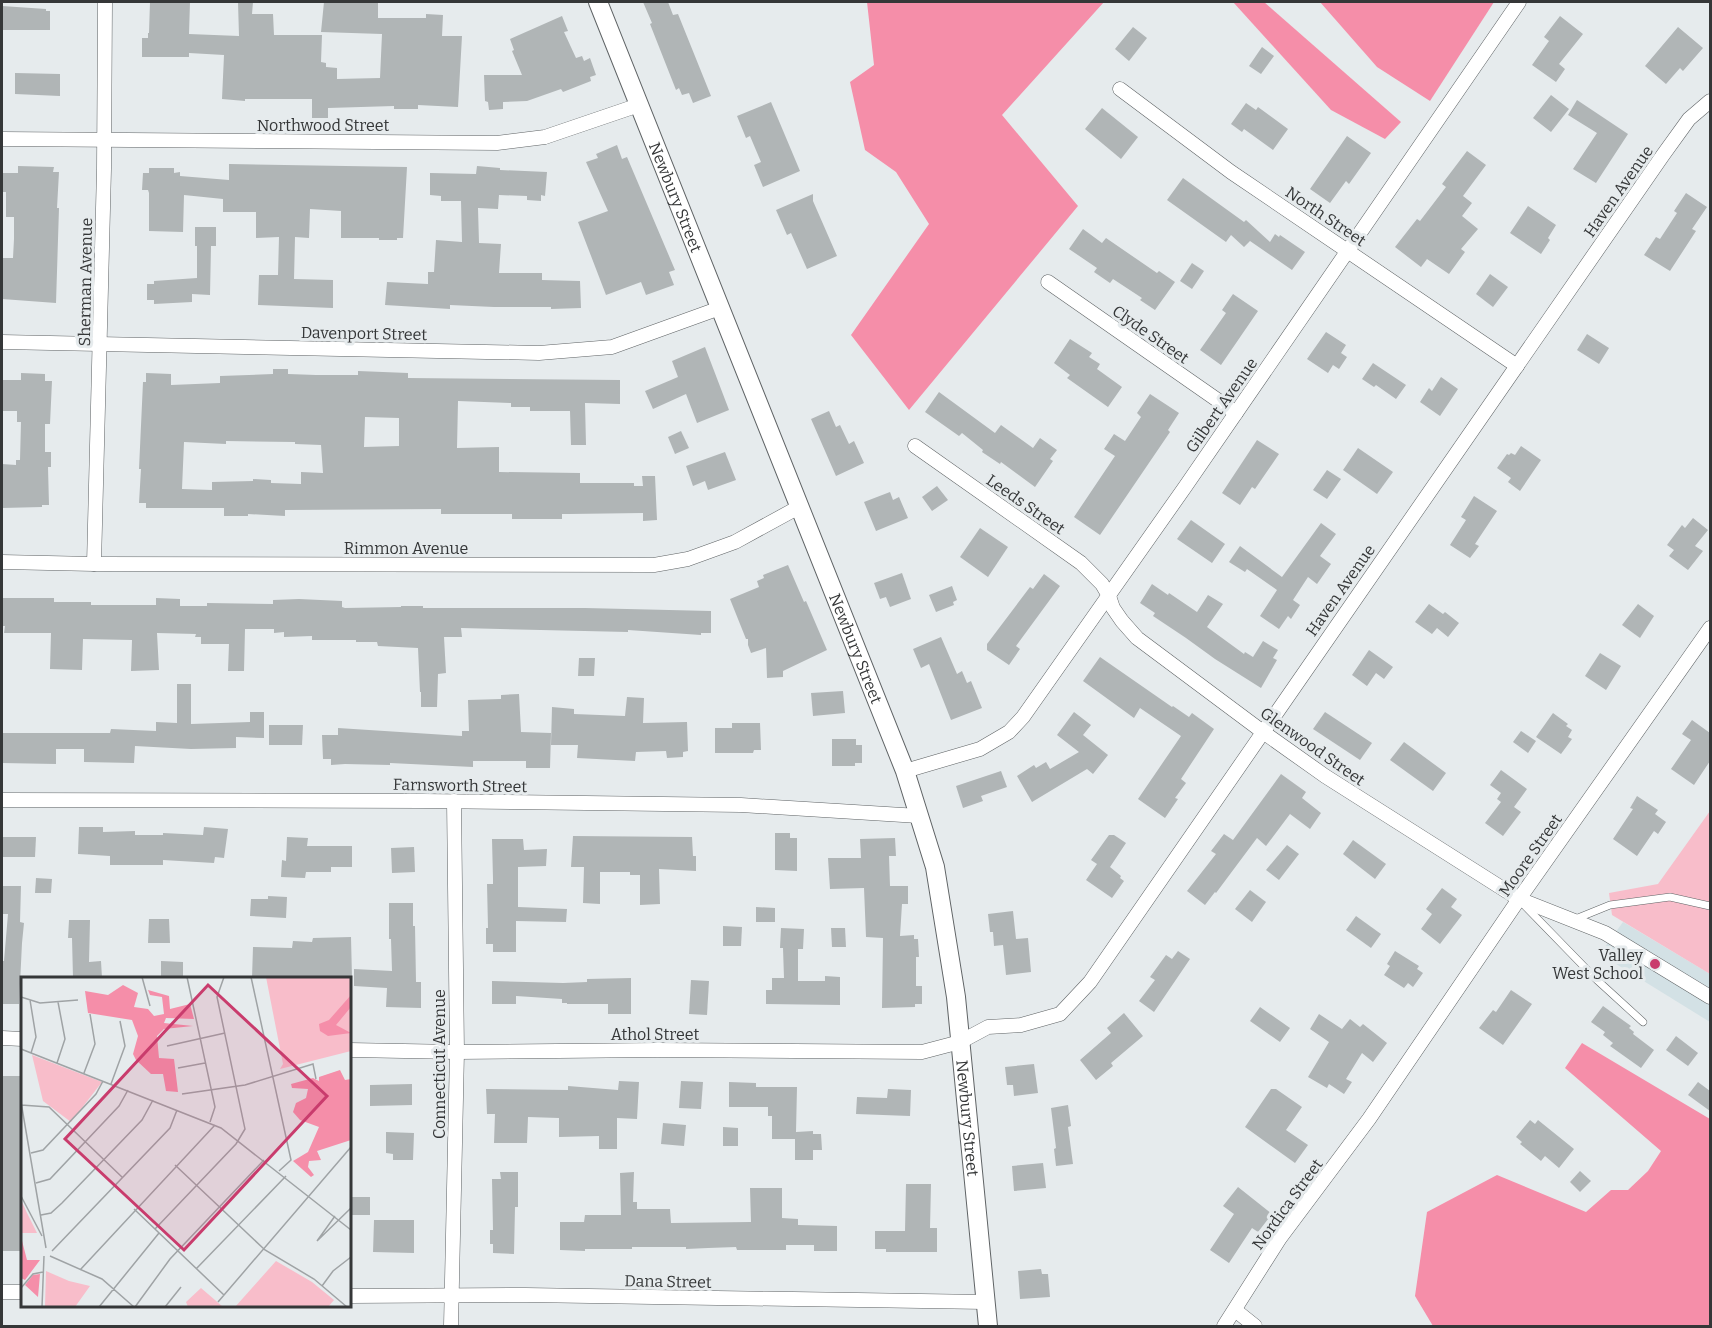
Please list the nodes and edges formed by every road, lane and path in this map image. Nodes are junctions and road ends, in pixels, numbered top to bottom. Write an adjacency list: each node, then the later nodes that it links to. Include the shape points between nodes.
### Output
1 (105, 2): 8 (street, Sherman Avenue)
2 (598, 2): 6 (street, Newbury Street)
3 (1519, 2): 9 (street, Gilbert Avenue)
4 (1120, 89): 9 (street, North Street, via 1231,172)
5 (1710, 101): 14 (street, Haven Avenue, via 1689,119)
6 (639, 105): 8 (street, Northwood Street, via 545,137 497,143); 11 (street, Newbury Street)
7 (2, 139): 8 (street, Northwood Street)
8 (104, 140): 13 (street, Sherman Avenue)
9 (1348, 251): 14 (street, North Street); 15 (street, Gilbert Avenue)
10 (1048, 282): 15 (street, Clyde Street)
11 (720, 308): 13 (street, Davenport Street, via 612,347 539,353); 17 (street, Newbury Street)
12 (2, 342): 13 (street, Davenport Street)
13 (99, 344): 19 (street, Sherman Avenue)
14 (1517, 366): 22 (street, Haven Avenue)
15 (1236, 413): 20 (street, Gilbert Avenue)
16 (915, 446): 20 (street, Leeds Street, via 1081,563)
17 (799, 507): 19 (street, Rimmon Avenue, via 735,542 654,565); 23 (street, Newbury Street)
18 (2, 562): 19 (street, Rimmon Avenue)
19 (94, 564)
20 (1109, 596): 22 (street, Glenwood Street, via 1113,608 1137,638); 23 (street, Gilbert Avenue, via 1009,732 980,749)
21 (1710, 628): 27 (street, Moore Street)
22 (1263, 732): 27 (street, Glenwood Street); 34 (street, Haven Avenue, via 1090,982 1060,1014 1021,1025 988,1027)
23 (905, 771): 26 (street, Newbury Street)
24 (2, 800): 25 (street, Farnsworth Street)
25 (454, 801): 26 (street, Farnsworth Street, via 741,806); 36 (street, Connecticut Avenue)
26 (919, 816): 34 (street, Newbury Street, via 935,867)
27 (1519, 899): 29 (street, Glenwood Street); 31 (lane); 37 (street, Moore Street)
28 (1710, 905): 29 (lane, via 1670,897 1610,905)
29 (1573, 920): 30 (street, Glenwood Street, via 1605,933)
30 (1710, 997)
31 (1643, 1022)
32 (2, 1038): 33 (street)
33 (21, 1039)
34 (960, 1042): 36 (street, Athol Street, via 922,1052); 42 (street, Newbury Street)
35 (351, 1050): 36 (street, Athol Street)
36 (456, 1052): 41 (street, Connecticut Avenue)
37 (1380, 1103): 43 (street, Nordica Street, via 1280,1238)
38 (2, 1292): 39 (street)
39 (21, 1292)
40 (351, 1296): 41 (street, Dana Street)
41 (452, 1297): 42 (street, Dana Street); 44 (street, Connecticut Avenue)
42 (985, 1302): 45 (street, Newbury Street)
43 (1235, 1310): 46 (street, Nordica Street); 47 (street)
44 (451, 1326)
45 (988, 1326)
46 (1224, 1326)
47 (1255, 1326)

